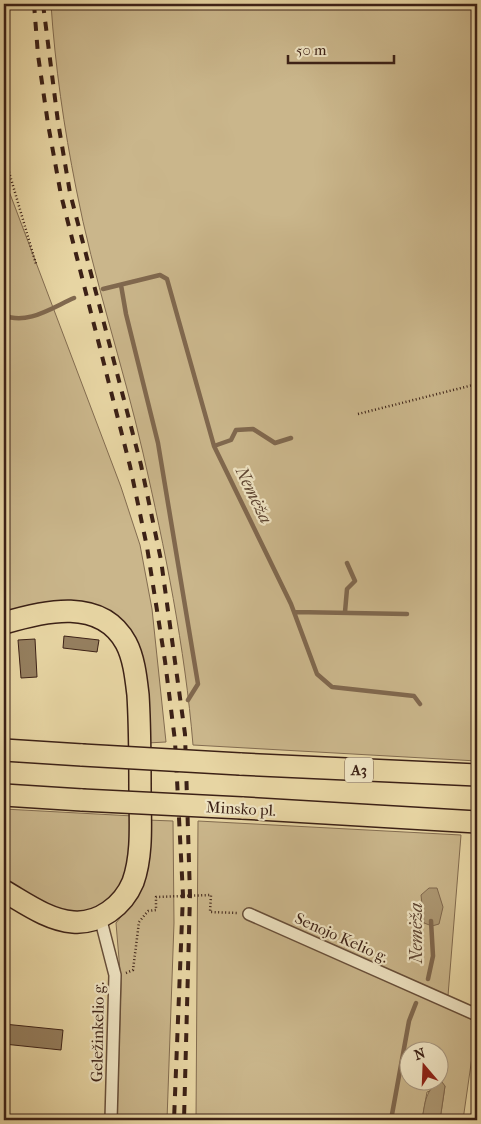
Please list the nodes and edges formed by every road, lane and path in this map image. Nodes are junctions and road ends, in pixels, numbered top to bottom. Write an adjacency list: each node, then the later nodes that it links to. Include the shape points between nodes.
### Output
1 (4, 155): 2 (path)
2 (36, 264)
3 (477, 384): 4 (path)
4 (358, 414)
5 (4, 623): 12 (highway, via 51,611 74,610 106,621 119,631 127,644 136,675 140,718 137,864 126,895)
6 (4, 750): 7 (highway, A3, bridge)
7 (477, 775)
8 (4, 795): 9 (highway, Minsko pl., bridge)
9 (477, 822)
10 (4, 891): 12 (highway, via 55,918 73,922)
11 (248, 914): 13 (path, via 210,912 211,895 156,897 156,910 148,911 139,922 133,970); 14 (street, Senojo Kelio g.)
12 (100, 917): 13 (street, Geležinkelio g.)
13 (115, 975): 15 (street, Geležinkelio g.)
14 (477, 1015)
15 (111, 1120)

